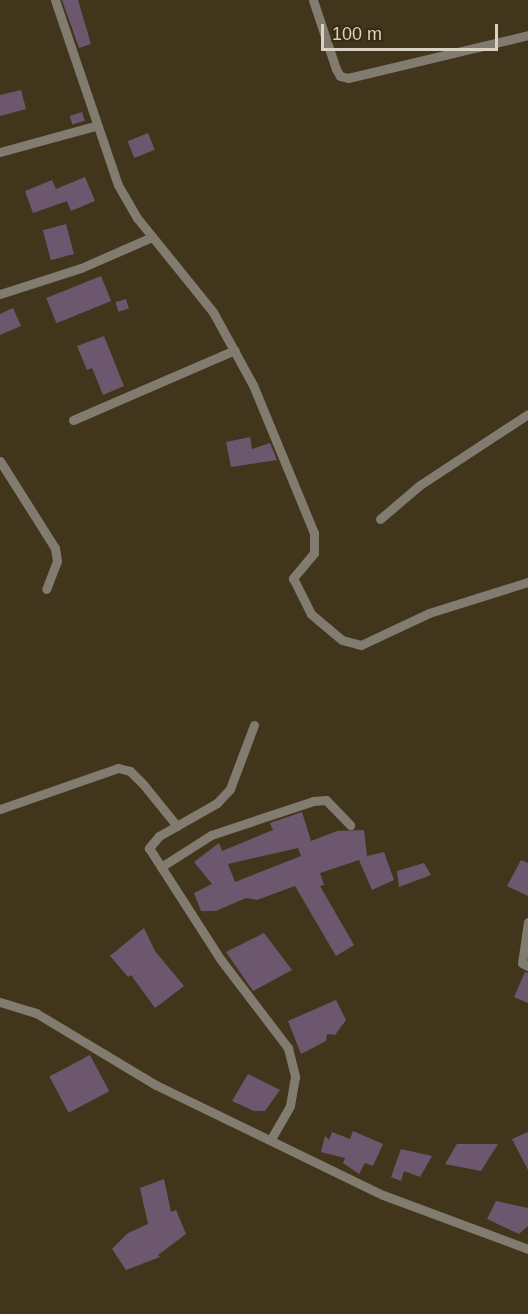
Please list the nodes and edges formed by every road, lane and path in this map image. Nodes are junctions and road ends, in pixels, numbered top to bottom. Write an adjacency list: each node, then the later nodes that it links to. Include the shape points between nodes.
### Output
1 (55, 0): 4 (street)
2 (313, 0): 3 (street, via 336,69 340,76 348,78)
3 (528, 35)
4 (95, 126): 5 (street); 6 (street, via 118,185)
5 (0, 152)
6 (152, 237): 7 (street, via 81,268); 8 (street, via 213,312)
7 (0, 294)
8 (235, 350): 10 (street); 13 (street, via 314,533 314,553 293,578 311,614 326,629 351,646 361,645 429,613)
9 (528, 414): 12 (street, via 420,485)
10 (73, 420)
11 (0, 461): 14 (street, via 55,548 57,561)
12 (380, 519)
13 (528, 582)
14 (46, 589)
15 (254, 725): 18 (street, via 230,789 217,803)
16 (0, 810): 18 (street, via 118,768 130,771 143,783)
17 (350, 825): 19 (street, via 326,800 313,801 211,835)
18 (177, 826): 19 (street, via 151,843 152,855)
19 (161, 867): 23 (street, via 220,960 288,1048 295,1077 290,1106)
20 (528, 922): 21 (street, via 522,963)
21 (528, 966)
22 (0, 1002): 23 (street, via 36,1013 156,1085)
23 (271, 1139): 24 (street, via 383,1195)
24 (528, 1249)

